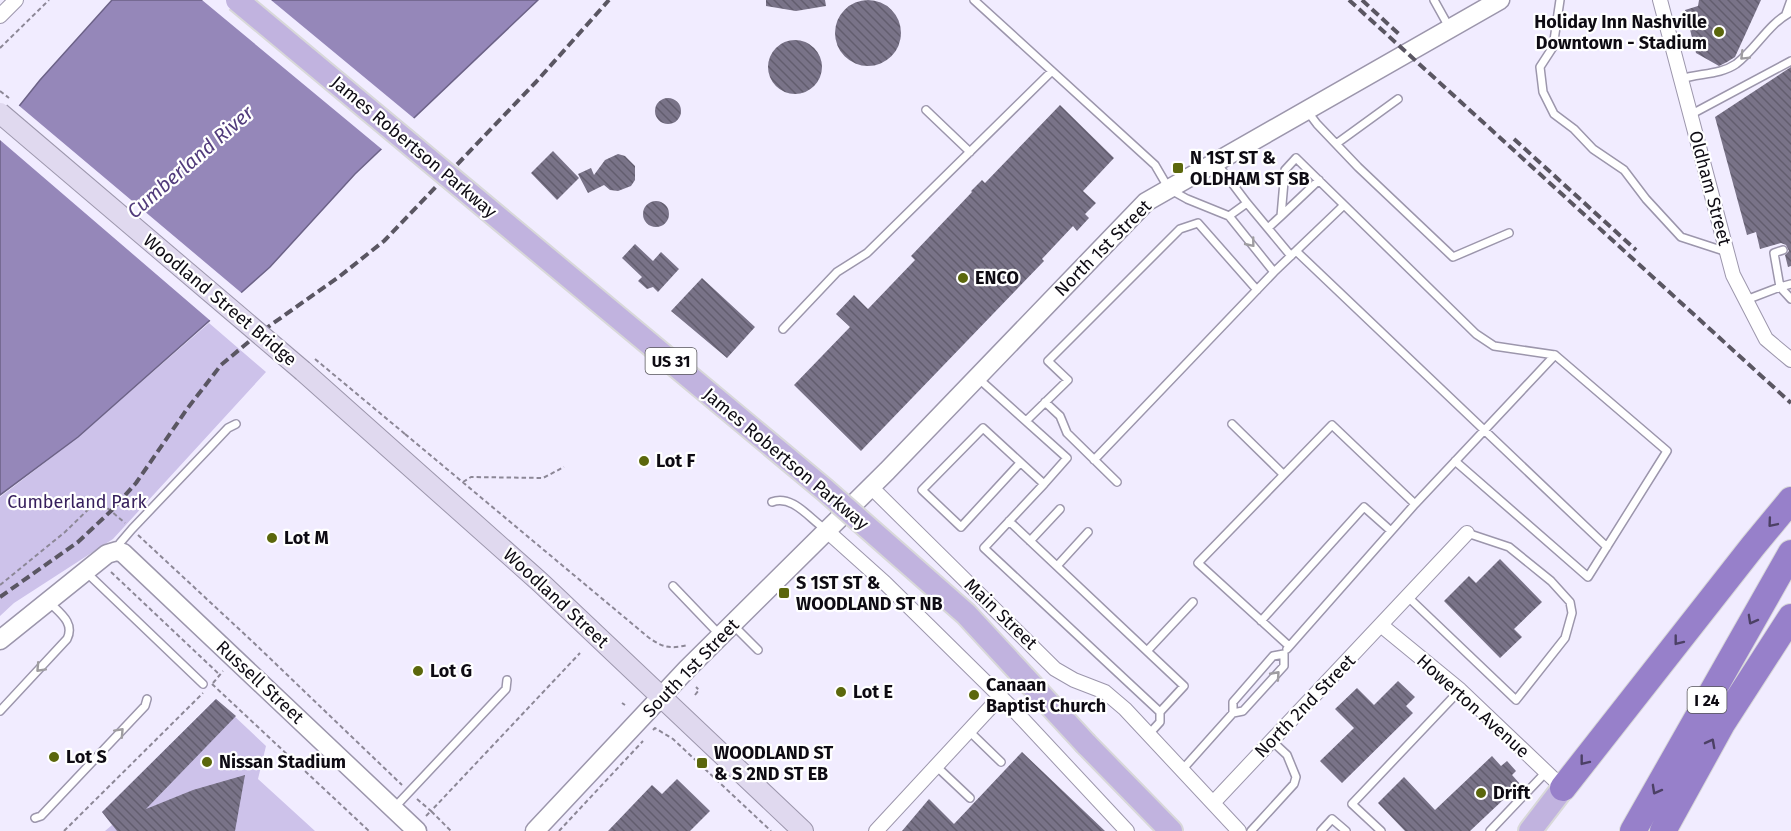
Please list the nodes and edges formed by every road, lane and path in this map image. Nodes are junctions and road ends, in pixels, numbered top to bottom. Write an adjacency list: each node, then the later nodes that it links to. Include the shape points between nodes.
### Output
1 (16, 0): 11 (street)
2 (50, 0): 13 (path)
3 (237, 0): 133 (main road, James Robertson Parkway / US 31, bridge, via 825,490 966,614)
4 (974, 0): 15 (lane)
5 (1434, 0): 12 (lane)
6 (1500, 0): 12 (street, North 1st Street)
7 (1560, 0): 34 (lane, via 1553,47 1540,67 1543,92 1554,114 1624,170 1681,237)
8 (1659, 0): 16 (street, Oldham Street)
9 (1791, 0): 10 (lane)
10 (1788, 13): 16 (lane, one-way to 16, via 1736,64 1723,71)
11 (0, 16)
12 (1451, 29): 19 (street, North 1st Street)
13 (0, 48)
14 (1791, 62): 21 (lane)
15 (1052, 71): 23 (lane); 26 (lane, via 1155,165)
16 (1681, 79): 21 (street, Oldham Street)
17 (1398, 99): 22 (lane)
18 (926, 110): 23 (lane)
19 (1307, 110): 22 (lane); 24 (street, North 1st Street)
20 (0, 113): 45 (main road, Woodland Street Bridge, bridge)
21 (1690, 115): 34 (street, Oldham Street)
22 (1336, 144): 32 (lane, via 1453,257)
23 (970, 152): 42 (lane, via 867,253 837,272)
24 (1216, 162): 26 (street, North 1st Street); 27 (lane)
25 (1318, 180): 28 (lane); 30 (lane); 30 (lane, via 1296,158 1285,170)
26 (1169, 189): 29 (lane); 46 (street, North 1st Street, via 1146,202)
27 (1246, 203): 29 (lane); 31 (lane)
28 (1344, 205): 35 (lane); 43 (lane, via 1476,334 1494,346)
29 (1229, 216): 36 (lane, one-way to 36)
30 (1281, 216): 31 (lane)
31 (1268, 228): 35 (lane)
32 (1509, 232)
33 (1783, 250): 38 (lane, via 1774,253)
34 (1728, 252): 41 (street, Oldham Street)
35 (1294, 253): 36 (lane); 51 (lane)
36 (1274, 272): 39 (lane)
37 (1791, 284): 38 (lane)
38 (1780, 287): 40 (lane); 41 (lane)
39 (1257, 290): 47 (lane, via 1198,223 1180,229 1048,361 1068,380); 53 (lane)
40 (1791, 299)
41 (1746, 300): 44 (street, Oldham Street, via 1766,339)
42 (783, 329)
43 (1555, 355): 51 (lane); 74 (lane, via 1667,451)
44 (1791, 360)
45 (303, 371): 102 (main road, Woodland Street)
46 (977, 377): 48 (lane); 61 (street, North 1st Street)
47 (1045, 402): 48 (lane); 53 (lane, via 1060,416 1067,434)
48 (1026, 422): 60 (lane, via 1067,458)
49 (236, 424): 68 (lane)
50 (1232, 424): 57 (lane)
51 (1484, 430): 54 (lane); 74 (lane)
52 (405, 434): 58 (path)
53 (1094, 460): 59 (lane)
54 (1455, 460): 64 (lane); 74 (lane, via 1588,577)
55 (1020, 463): 55 (lane, via 983,428 922,490 961,527); 60 (lane)
56 (564, 467): 58 (path, via 543,478 471,477)
57 (1283, 474): 64 (lane, via 1332,425); 85 (lane, via 1198,563)
58 (462, 482): 89 (path, via 661,646 677,649)
59 (1117, 482)
60 (1044, 484): 67 (lane)
61 (871, 487): 65 (street, North 1st Street); 111 (street, Main Street, via 1055,669 1105,692)
62 (1791, 500): 116 (highway, one-way to 116)
63 (772, 502): 69 (lane, via 790,502)
64 (1415, 504): 70 (lane)
65 (850, 508): 69 (street, South 1st Street)
66 (1060, 508): 73 (lane)
67 (1009, 521): 73 (lane); 106 (lane, via 984,548)
68 (132, 529): 75 (lane); 79 (path, via 98,500); 117 (path)
69 (827, 531): 87 (street, South 1st Street); 103 (street)
70 (1391, 531): 85 (lane, via 1364,507); 90 (lane)
71 (1088, 532): 78 (lane)
72 (1467, 532): 81 (street, North 2nd Street); 81 (lane, via 1509,547 1570,602 1572,613 1565,638 1516,700)
73 (1030, 541): 78 (lane)
74 (1607, 547)
75 (117, 551): 77 (street); 120 (street, Russell Street, via 123,552)
76 (1786, 561): 141 (highway, I 24, one-way to 141)
77 (96, 566): 82 (street); 95 (path); 99 (lane)
78 (1057, 566): 92 (lane)
79 (0, 585)
80 (673, 586): 87 (lane)
81 (1408, 597): 86 (street, North 2nd Street)
82 (49, 601): 88 (street); 105 (lane, one-way to 105, via 69,622 70,634)
83 (1192, 603): 92 (lane)
84 (1791, 617): 142 (highway, I 24, one-way to 84, via 1722,724)
85 (1261, 621): 90 (lane)
86 (1382, 626): 100 (street, Howerton Avenue); 112 (street, North 2nd Street)
87 (726, 630): 91 (lane); 102 (street, South 1st Street)
88 (0, 640)
89 (690, 644)
90 (1289, 646): 94 (lane)
91 (758, 650)
92 (1147, 651): 106 (lane, via 1184,686)
93 (580, 653): 121 (path)
94 (1284, 654): 107 (lane, one-way to 94, via 1243,711 1284,666); 107 (lane, via 1273,656 1233,702)
95 (220, 675)
96 (507, 680): 117 (lane, via 506,689)
97 (212, 684): 126 (path)
98 (696, 687): 101 (path, via 699,690)
99 (203, 688): 125 (path)
100 (1460, 690): 116 (street, Howerton Avenue); 138 (lane, via 1352,804)
101 (695, 695)
102 (662, 696): 124 (street, South 1st Street); 130 (main road, Woodland Street)
103 (1001, 696): 110 (street); 132 (street)
104 (147, 699): 122 (lane, one-way to 104, via 145,706)
105 (0, 711)
106 (1160, 712): 111 (lane, via 1160,722)
107 (1233, 713): 115 (lane)
108 (662, 727): 109 (path)
109 (659, 731): 128 (path, via 655,728); 129 (path)
110 (969, 731): 113 (lane); 114 (street)
111 (1149, 734): 115 (street, Main Street)
112 (1272, 741): 119 (street, North 2nd Street); 135 (lane, via 1287,754 1296,777)
113 (1001, 762)
114 (936, 766): 118 (lane); 131 (street)
115 (1182, 770): 119 (street, Main Street)
116 (1554, 780): 139 (lane); 140 (main road)
117 (409, 792): 120 (lane); 121 (path)
118 (970, 798)
119 (1213, 803): 134 (street, Main Street)
120 (393, 808): 123 (street, Russell Street)
121 (431, 811): 123 (path); 127 (path)
122 (35, 818)
123 (420, 825)
124 (539, 830)
125 (64, 831)
126 (369, 831)
127 (451, 831)
128 (559, 831)
129 (771, 831)
130 (803, 831)
131 (876, 831)
132 (1127, 831)
133 (1171, 831)
134 (1239, 831)
135 (1251, 831)
136 (1321, 831): 137 (lane, via 1332,819)
137 (1346, 831)
138 (1381, 831)
139 (1490, 831)
140 (1530, 831)
141 (1633, 831)
142 (1663, 831)

